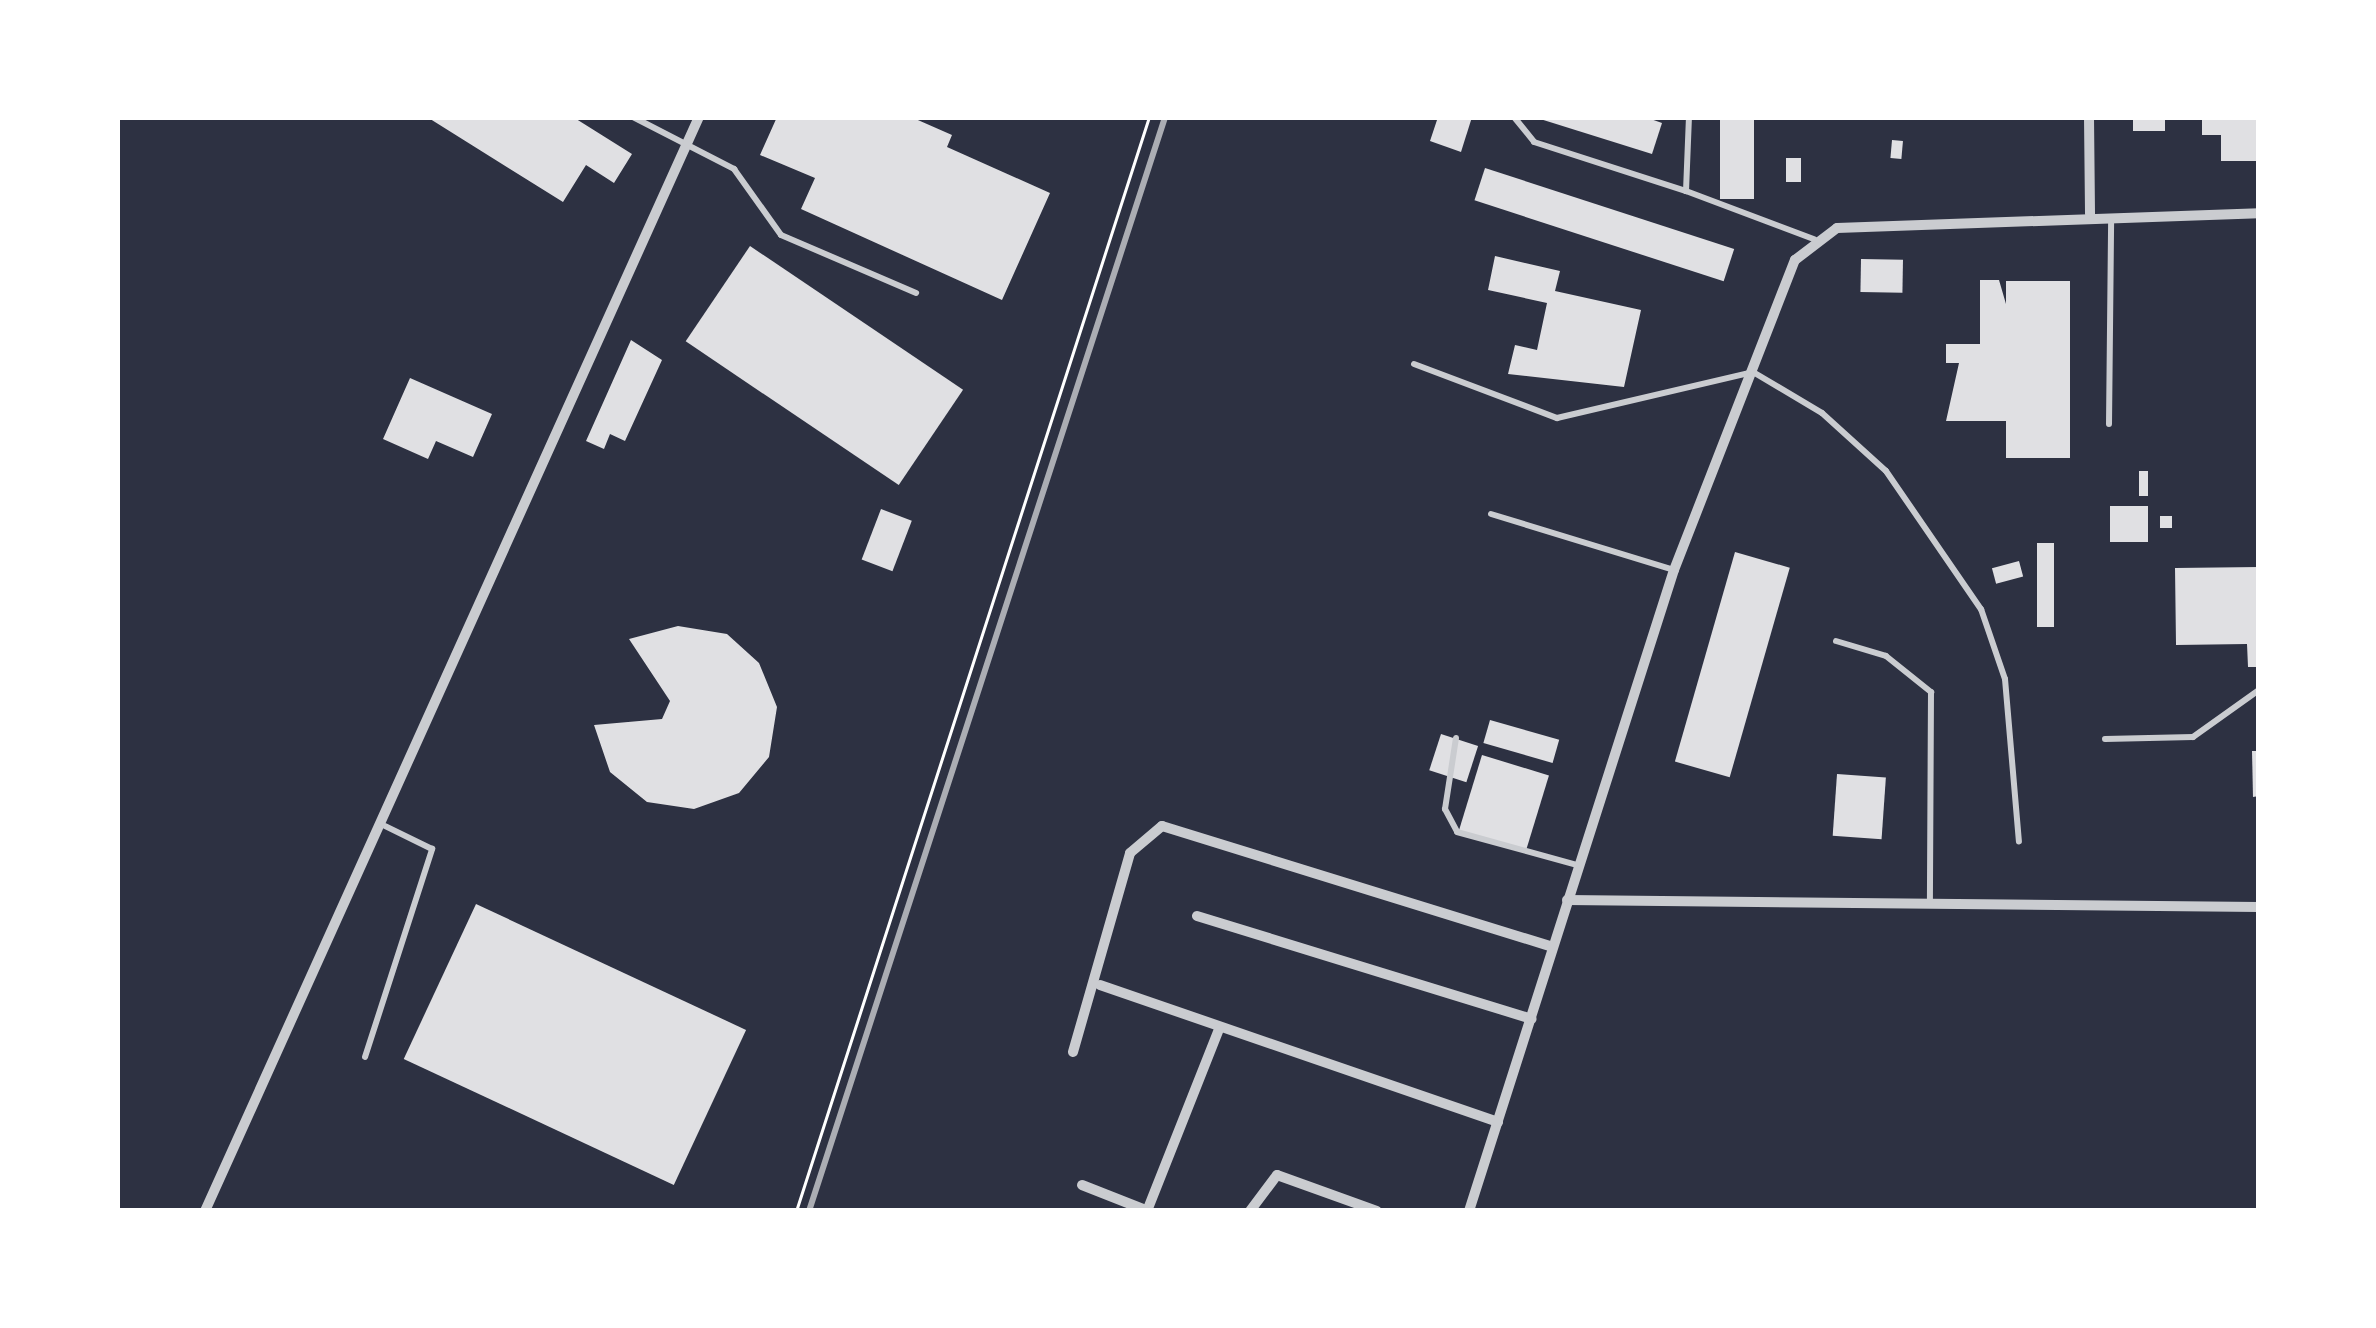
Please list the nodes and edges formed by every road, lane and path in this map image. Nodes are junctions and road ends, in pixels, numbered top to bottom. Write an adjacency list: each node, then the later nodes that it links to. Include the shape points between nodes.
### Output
1 (633, 117): 7 (lane)
2 (699, 117): 7 (street)
3 (1149, 117): 39 (path)
4 (1514, 117): 8 (lane, via 1534,142)
5 (1689, 117): 8 (lane)
6 (2089, 117): 10 (street)
7 (686, 148): 13 (lane, via 734,170 781,235); 23 (street)
8 (1686, 191): 12 (lane)
9 (2259, 213): 11 (street)
10 (2090, 214): 11 (street); 12 (street, via 1837,228)
11 (2111, 218): 16 (lane)
12 (1814, 239): 15 (street, via 1780,291)
13 (916, 293)
14 (1414, 364): 15 (lane, via 1557,418)
15 (1753, 372): 18 (street); 24 (lane, via 1786,386 1886,471 1981,608 2005,679)
16 (2109, 424)
17 (1491, 514): 18 (lane)
18 (1674, 570): 25 (street)
19 (1835, 641): 27 (lane, via 1886,656 1931,692)
20 (2259, 691): 22 (lane, via 2192,737)
21 (1456, 738): 25 (lane, via 1445,809 1457,832)
22 (2105, 739)
23 (385, 826): 35 (lane, via 432,849); 38 (street)
24 (2019, 841)
25 (1577, 865): 26 (street)
26 (1568, 900): 27 (street); 30 (street)
27 (1930, 904): 28 (street)
28 (2259, 907)
29 (1197, 916): 32 (street)
30 (1552, 947): 31 (street, via 1162,826 1130,853); 32 (street)
31 (1100, 985): 33 (street); 34 (street)
32 (1531, 1019): 36 (street)
33 (1219, 1029): 36 (street); 40 (street)
34 (1073, 1052)
35 (365, 1058)
36 (1498, 1122): 43 (street)
37 (1082, 1185): 40 (street)
38 (205, 1211)
39 (796, 1211)
40 (1147, 1211)
41 (1250, 1211): 42 (street, via 1277,1175)
42 (1377, 1211)
43 (1469, 1211)

